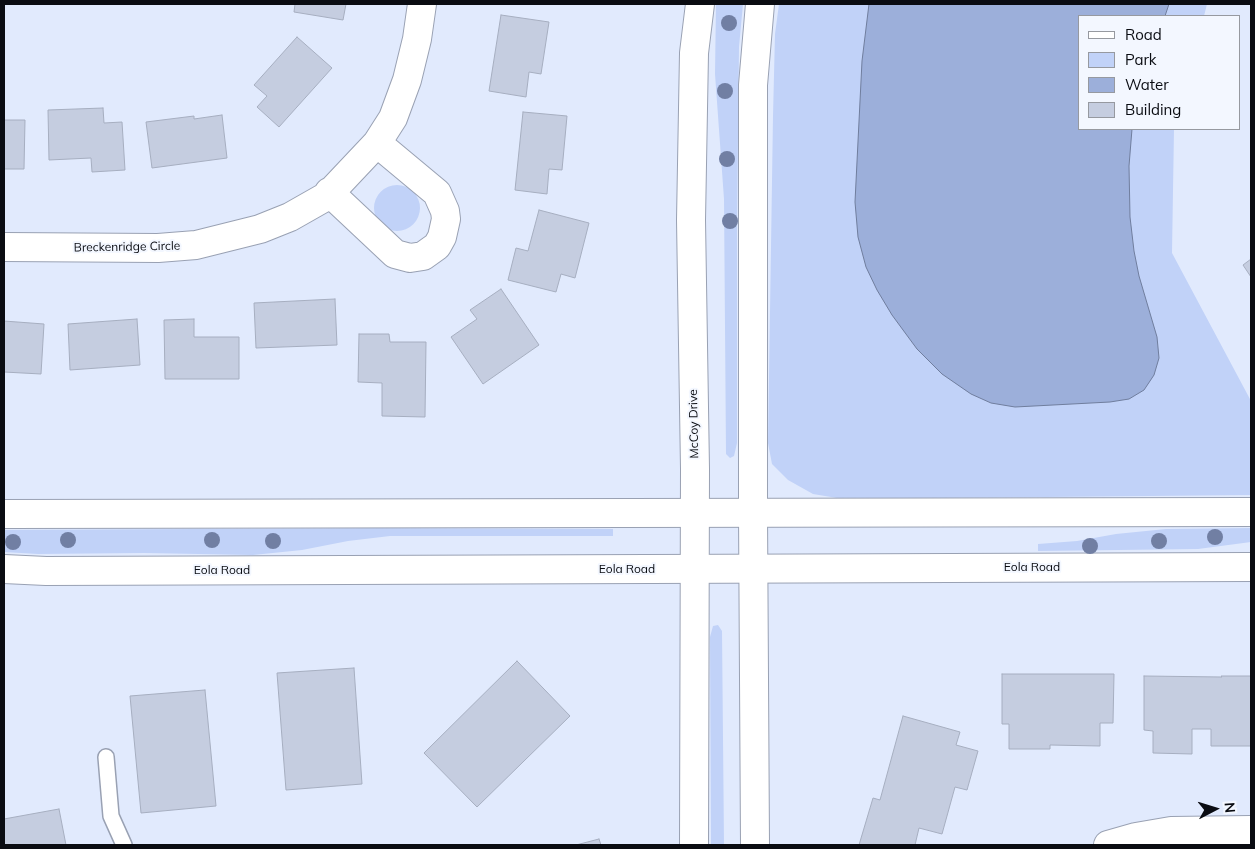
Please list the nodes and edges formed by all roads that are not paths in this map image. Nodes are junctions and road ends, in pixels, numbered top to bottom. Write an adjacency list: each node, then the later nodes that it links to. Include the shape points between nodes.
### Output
1 (422, 4): 4 (street, Breckenridge Circle, via 407,80 393,118)
2 (700, 4): 7 (street, McCoy Drive, via 694,53 691,220)
3 (760, 4): 8 (street, via 753,85)
4 (377, 142): 5 (street, Breckenridge Circle); 5 (street, via 437,193 446,219 437,246 423,256 410,258 395,254)
5 (329, 192): 6 (street, Breckenridge Circle, via 290,217 260,229 196,245 158,248)
6 (4, 247)
7 (695, 512): 8 (street); 10 (street); 14 (street, McCoy Drive)
8 (753, 512): 9 (street); 12 (street)
9 (1251, 512)
10 (4, 514)
11 (1251, 567): 12 (street, Eola Road)
12 (754, 568): 14 (street, Eola Road); 19 (street)
13 (4, 569): 14 (street, Eola Road)
14 (695, 569): 18 (street, McCoy Drive)
15 (106, 757): 17 (lane, via 111,816)
16 (1251, 830): 20 (street, via 1171,831)
17 (124, 845)
18 (694, 845)
19 (755, 845)
20 (1108, 845)

